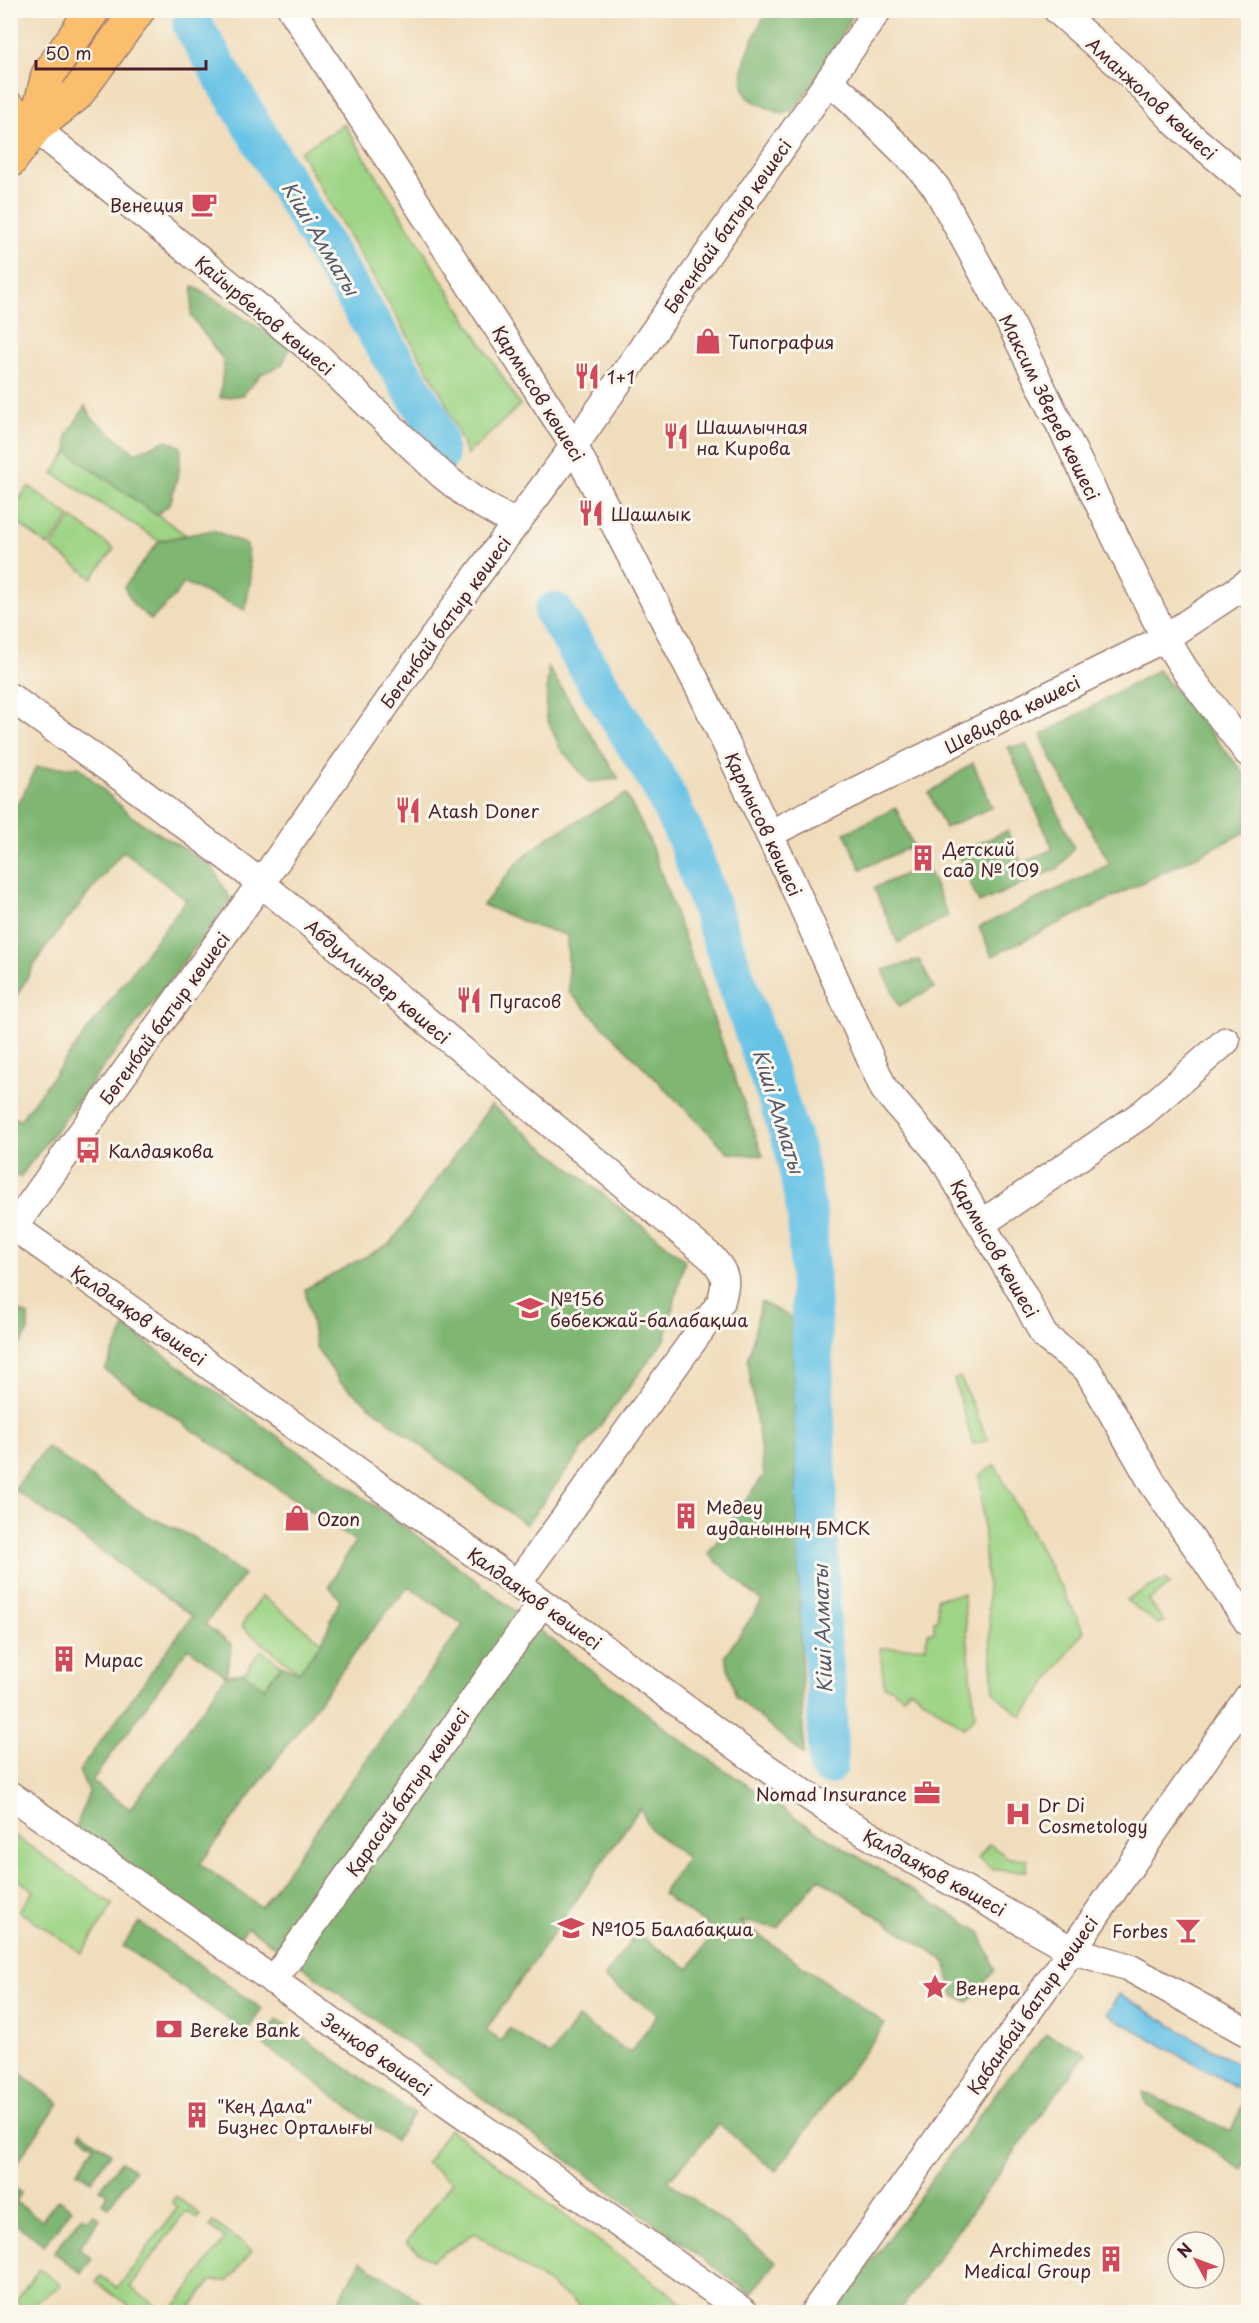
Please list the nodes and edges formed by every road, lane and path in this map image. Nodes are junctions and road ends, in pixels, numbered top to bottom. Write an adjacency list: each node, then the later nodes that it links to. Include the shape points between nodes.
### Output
1 (93, 10): 7 (main road)
2 (138, 10): 7 (main road, via 76,95)
3 (292, 10): 10 (street, Қармысов көшесі)
4 (878, 10): 6 (street, Бөгенбай батыр көшесі)
5 (1057, 10): 9 (street, Аманжолов көшесі)
6 (829, 81): 10 (street, Бөгенбай батыр көшесі); 13 (street, Максим Зверев көшесі, via 936,187 1008,319)
7 (23, 118): 8 (main road); 11 (street, Қайырбеков көшесі, via 308,347 441,474 471,498)
8 (10, 160)
9 (1248, 184)
10 (574, 446): 11 (street, Бөгенбай батыр көшесі); 16 (street, Қармысов көшесі, via 700,689)
11 (516, 524): 17 (street, Бөгенбай батыр көшесі)
12 (1248, 583): 13 (street, Шевцова көшесі)
13 (1165, 638): 15 (street, Максим Зверев көшесі); 16 (street, Шевцова көшесі)
14 (10, 697): 17 (street, Абдуллиндер көшесі)
15 (1248, 753)
16 (769, 834): 19 (street, Қармысов көшесі, via 884,1089 942,1157)
17 (261, 883): 20 (street, Бөгенбай батыр көшесі); 21 (street, Абдуллиндер көшесі, via 723,1269 726,1285 722,1302)
18 (1226, 1041): 19 (street, via 1142,1114)
19 (981, 1224): 23 (street, Қармысов көшесі, via 1044,1336 1087,1369 1153,1484)
20 (12, 1227): 21 (street, Қалдаяқов көшесі)
21 (517, 1584): 22 (street, Қалдаяқов көшесі)
22 (542, 1603): 26 (street, Қалдаяқов көшесі, via 758,1762 851,1825); 27 (street, Қарасай батыр көшесі)
23 (1248, 1622)
24 (1248, 1697): 26 (street, Қабанбай батыр көшесі)
25 (10, 1796): 27 (street, Зенков көшесі)
26 (1072, 1950): 28 (street, via 1128,1967); 30 (street, Қабанбай батыр көшесі)
27 (273, 1981): 29 (street, Зенков көшесі)
28 (1248, 2033)
29 (744, 2313)
30 (814, 2313)

